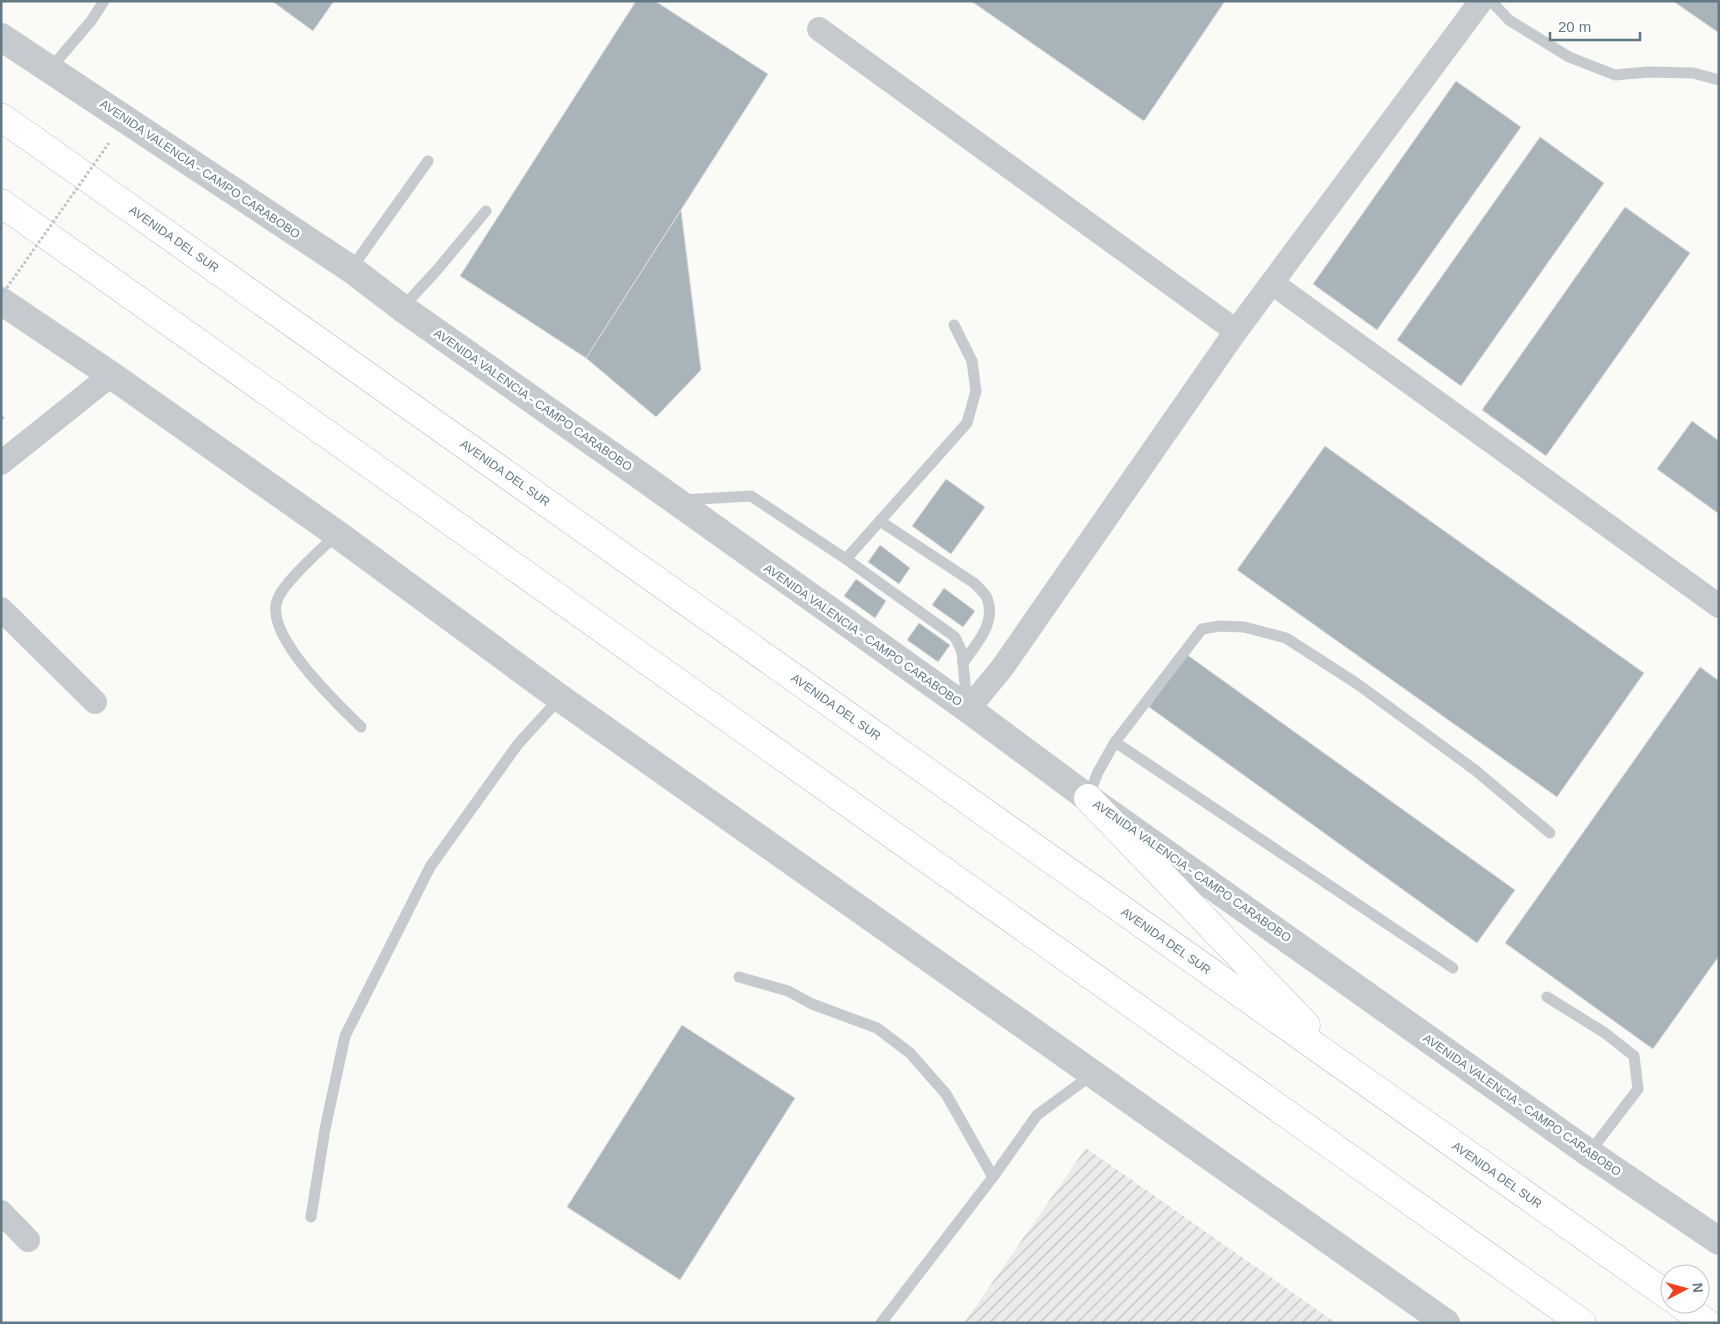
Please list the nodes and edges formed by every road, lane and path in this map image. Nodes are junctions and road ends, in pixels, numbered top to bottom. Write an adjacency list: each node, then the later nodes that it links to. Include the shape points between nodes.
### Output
1 (104, 1): 6 (lane)
2 (1481, 1): 14 (street)
3 (1491, 1): 7 (lane, via 1509,20 1569,57 1615,75 1693,73)
4 (819, 29): 21 (street)
5 (1, 37): 6 (street, AVENIDA VALENCIA - CAMPO CARABOBO)
6 (50, 69): 13 (street, AVENIDA VALENCIA - CAMPO CARABOBO)
7 (1719, 80)
8 (1, 117): 43 (highway, AVENIDA DEL SUR)
9 (109, 143): 15 (path, bridge)
10 (428, 161): 13 (lane)
11 (1, 203): 55 (highway)
12 (486, 211): 17 (lane)
13 (351, 269): 17 (street, AVENIDA VALENCIA - CAMPO CARABOBO)
14 (1272, 283): 21 (street); 30 (street)
15 (1, 296)
16 (1, 301): 19 (street)
17 (402, 308): 26 (street, AVENIDA VALENCIA - CAMPO CARABOBO)
18 (1, 318): 19 (street)
19 (29, 321): 22 (street)
20 (954, 325): 27 (lane, via 972,361 976,391 967,424)
21 (1236, 331): 35 (street, via 1002,668)
22 (111, 375): 25 (street); 28 (street)
23 (1, 417): 24 (path)
24 (1, 421)
25 (1, 463)
26 (674, 500): 29 (lane, via 751,496); 35 (street, AVENIDA VALENCIA - CAMPO CARABOBO)
27 (880, 520): 29 (lane); 32 (lane, via 974,583 986,596 990,608 989,624)
28 (337, 534): 33 (street); 36 (lane, via 291,580 277,599 275,618 282,636 318,684)
29 (846, 560): 32 (lane, via 955,636)
30 (1719, 606)
31 (1, 609): 34 (street)
32 (963, 662): 35 (lane)
33 (560, 698): 44 (street); 48 (lane, via 518,744 430,867 345,1036)
34 (95, 702)
35 (968, 709): 38 (street, AVENIDA VALENCIA - CAMPO CARABOBO)
36 (361, 727)
37 (1114, 742): 38 (lane); 39 (lane, via 1202,629 1244,627 1286,638 1356,683 1475,770); 40 (lane)
38 (1088, 798): 43 (highway); 45 (street, AVENIDA VALENCIA - CAMPO CARABOBO)
39 (1550, 833)
40 (1454, 968)
41 (739, 977): 46 (lane, via 788,991 812,1004 877,1028 910,1053 946,1094)
42 (1547, 998): 45 (lane, via 1605,1033 1634,1056 1638,1089)
43 (1350, 1071): 51 (highway, AVENIDA DEL SUR)
44 (1093, 1074): 46 (lane, via 1037,1115); 54 (street)
45 (1589, 1153): 50 (street, AVENIDA VALENCIA - CAMPO CARABOBO)
46 (993, 1177): 53 (lane)
47 (1, 1212): 49 (street)
48 (311, 1217)
49 (28, 1240)
50 (1719, 1242)
51 (1660, 1290)
52 (1694, 1314): 56 (highway)
53 (881, 1323)
54 (1446, 1323)
55 (1582, 1323)
56 (1707, 1323)

